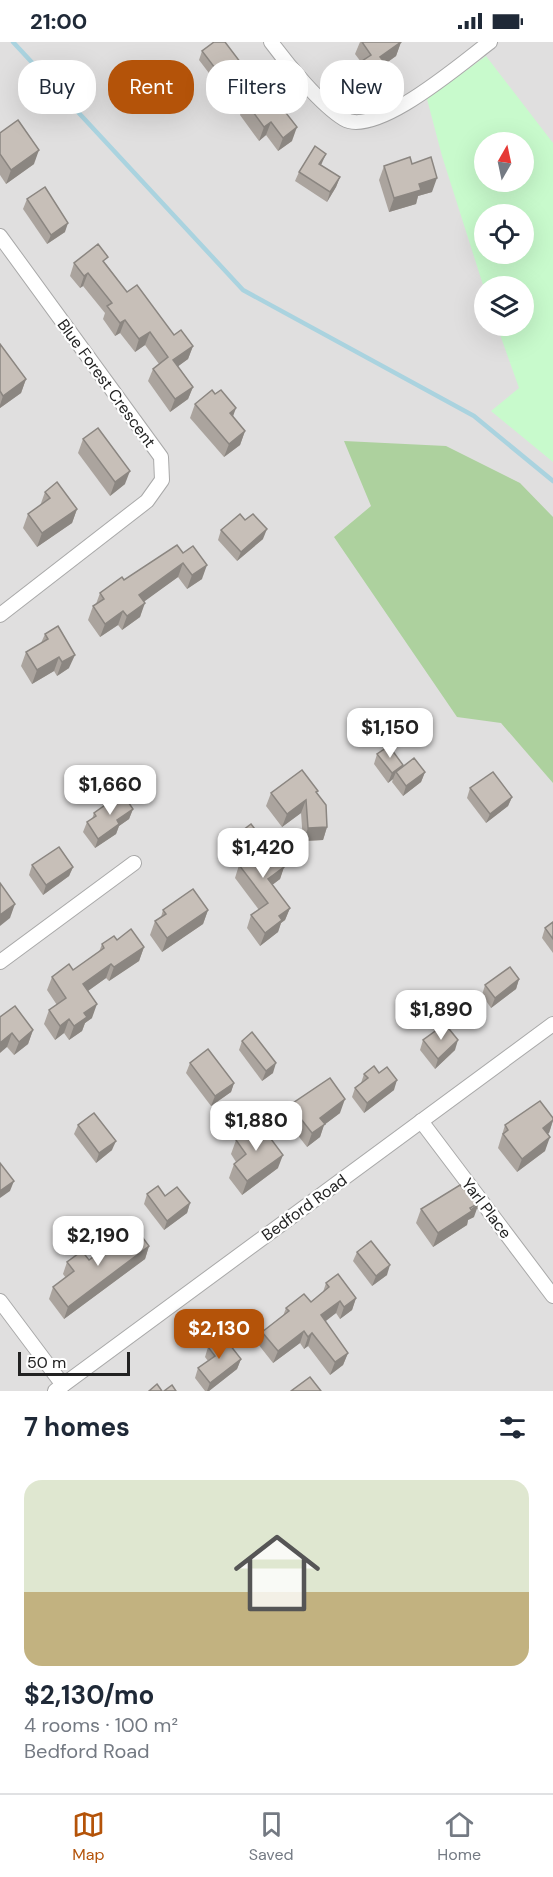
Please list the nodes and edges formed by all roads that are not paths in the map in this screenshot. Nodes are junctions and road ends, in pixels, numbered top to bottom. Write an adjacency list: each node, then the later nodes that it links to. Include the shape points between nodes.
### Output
1 (270, 42): 2 (street, via 294,72 345,120 363,122 396,110)
2 (490, 42)
3 (0, 236): 4 (street, Blue Forest Crescent, via 161,458 162,480 147,501)
4 (0, 615)
5 (134, 863): 6 (street)
6 (0, 962)
7 (553, 1024): 8 (street, Bedford Road)
8 (421, 1121): 9 (street, Yarl Place); 11 (street, Bedford Road)
9 (553, 1296)
10 (0, 1301): 11 (street)
11 (59, 1388)

